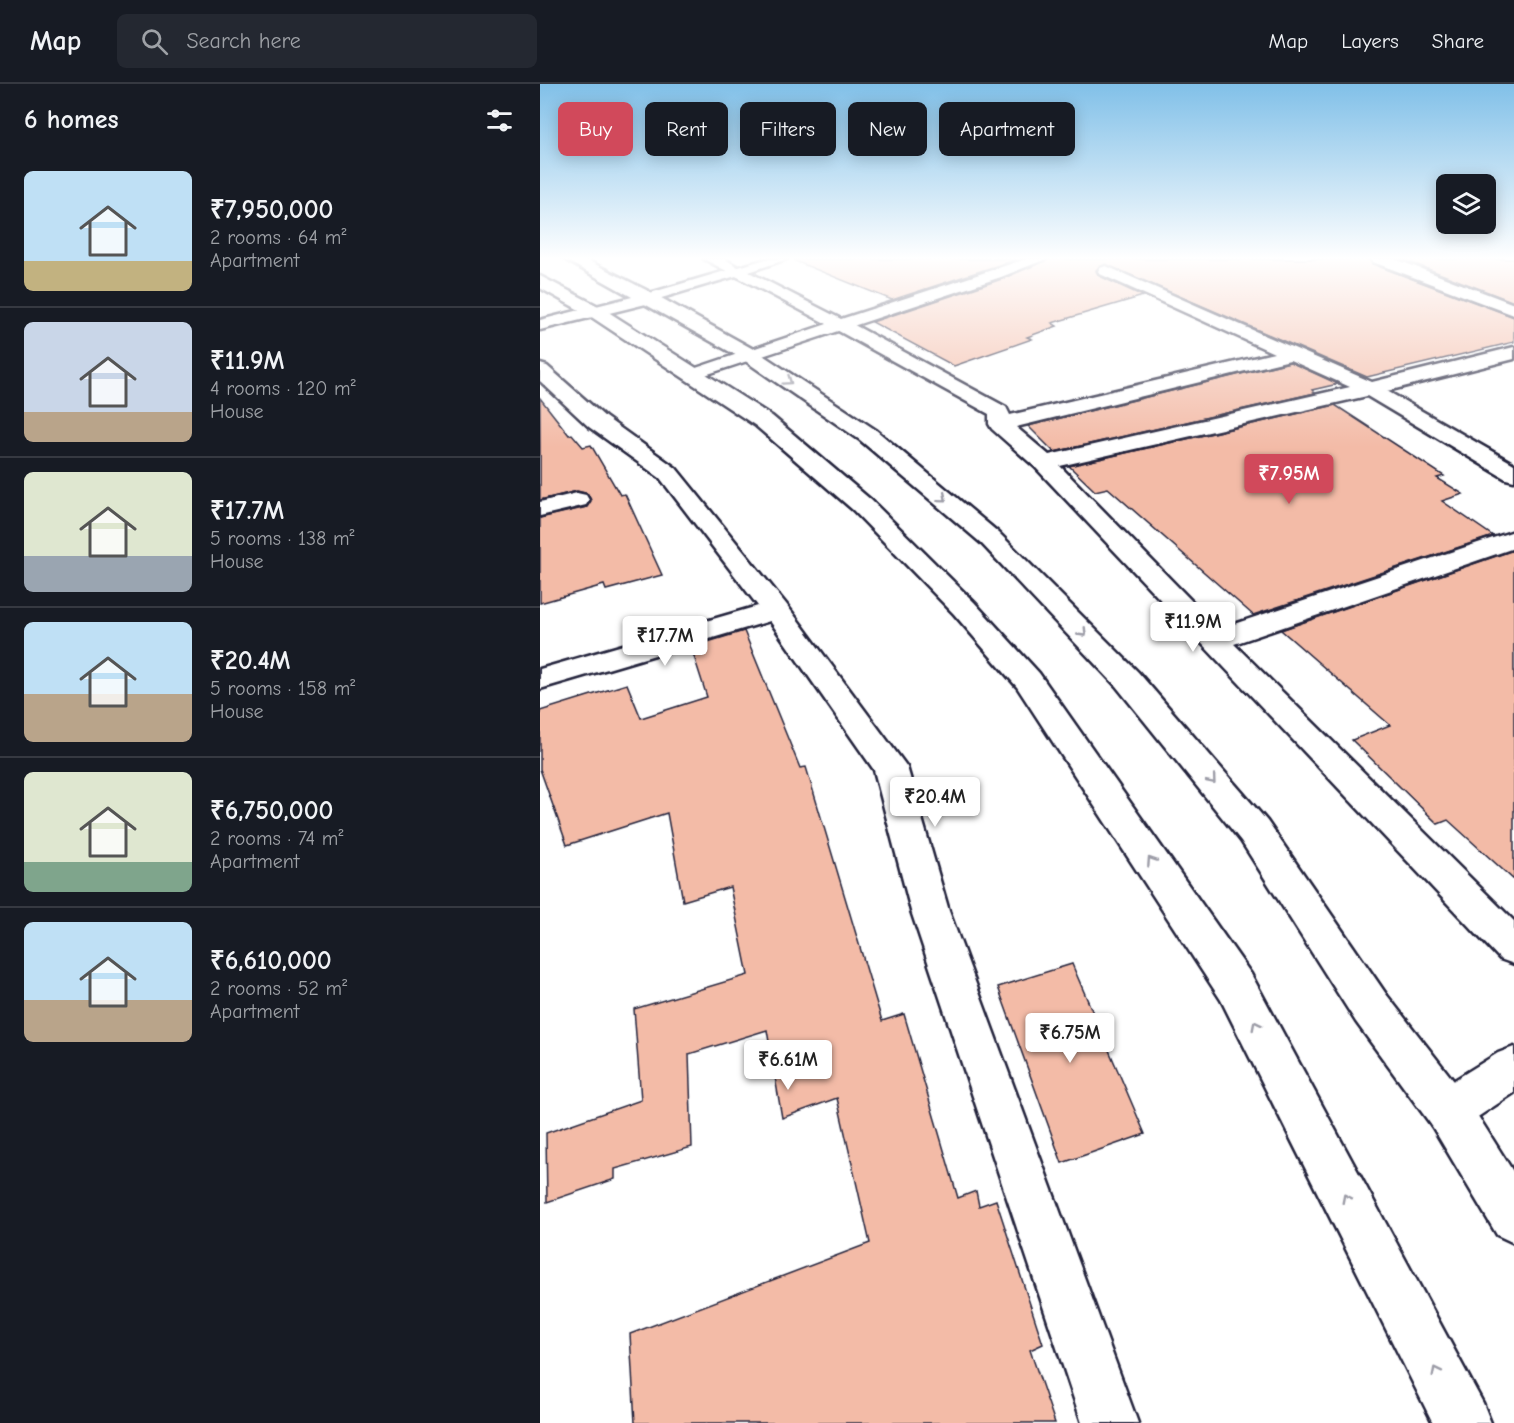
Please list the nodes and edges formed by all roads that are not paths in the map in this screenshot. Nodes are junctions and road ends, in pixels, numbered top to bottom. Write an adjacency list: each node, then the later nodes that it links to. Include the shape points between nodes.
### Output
1 (555, 321): 8 (street)
2 (611, 321): 13 (street)
3 (690, 321): 10 (street)
4 (833, 321): 7 (lane)
5 (846, 321): 7 (lane)
6 (1220, 321): 11 (street)
7 (838, 324): 10 (lane); 15 (street, via 999,411)
8 (540, 325)
9 (1514, 353): 14 (street)
10 (748, 354): 13 (lane); 26 (street, one-way to 26, via 867,435 990,538 1127,679 1254,831 1371,1008)
11 (1293, 354): 14 (street); 15 (street)
12 (540, 370): 21 (street, via 597,422 668,472)
13 (693, 374): 29 (street, one-way to 13, via 1236,987 1028,680 964,608 862,505 764,421)
14 (1370, 389): 16 (street); 17 (street)
15 (1000, 424): 16 (street)
16 (1044, 463): 22 (street)
17 (1514, 474)
18 (577, 500): 19 (street)
19 (540, 509)
20 (1514, 539): 22 (street)
21 (776, 610): 23 (street); 28 (street, via 890,767 930,911)
22 (1214, 641): 24 (street)
23 (540, 680)
24 (1514, 947)
25 (1514, 1068): 26 (street)
26 (1448, 1110): 27 (street)
27 (1514, 1218)
28 (1110, 1423)
29 (1463, 1423)

